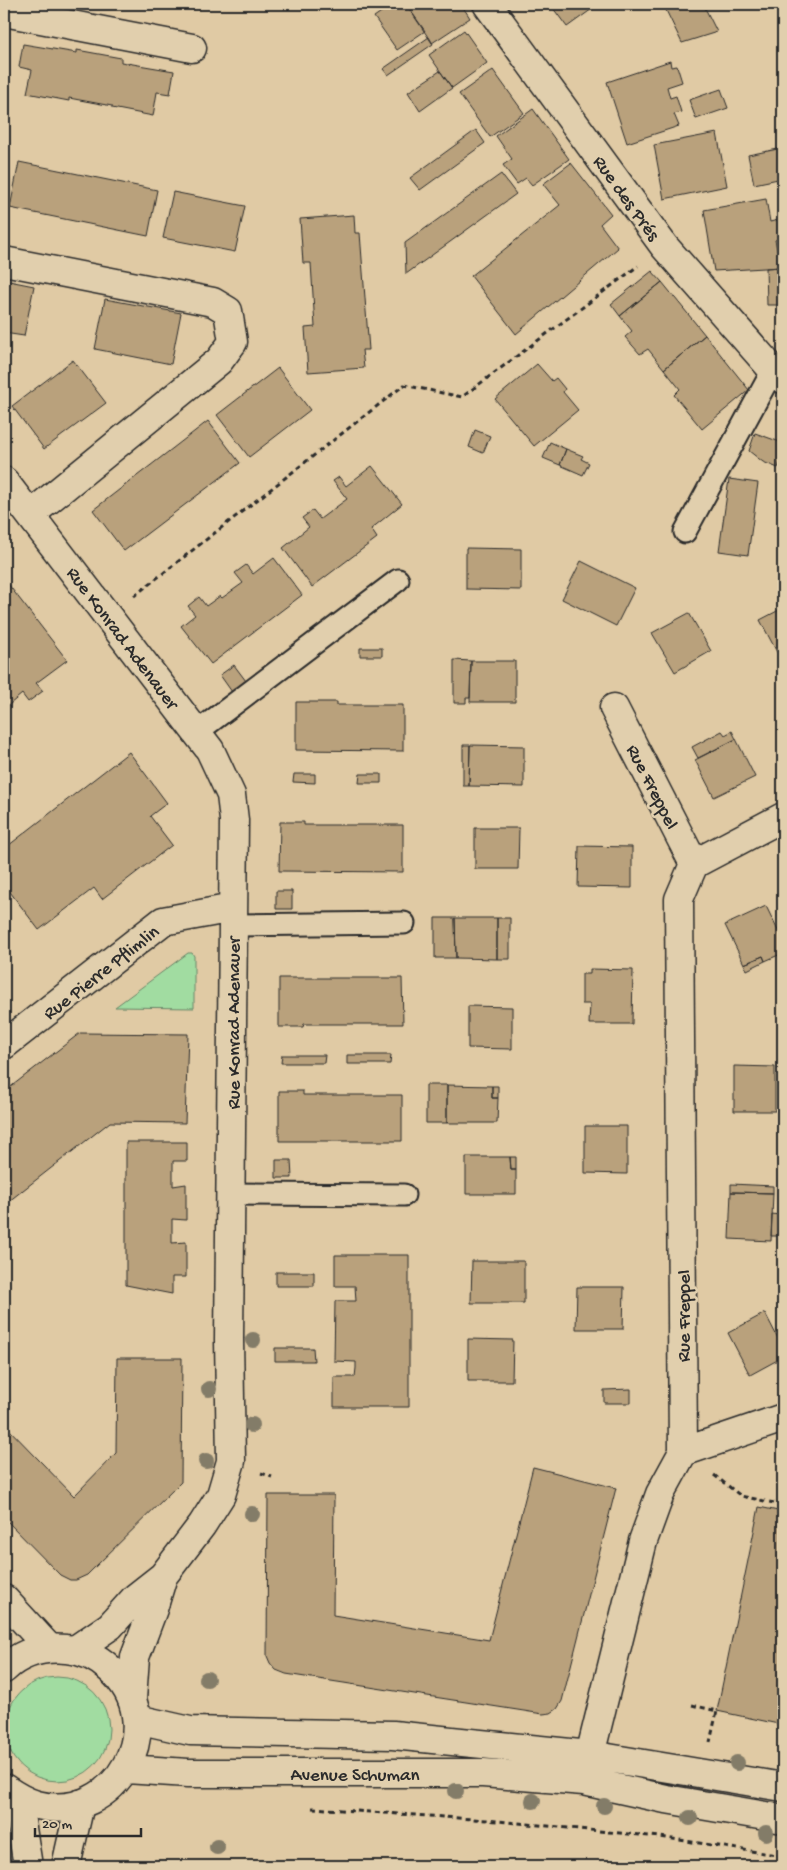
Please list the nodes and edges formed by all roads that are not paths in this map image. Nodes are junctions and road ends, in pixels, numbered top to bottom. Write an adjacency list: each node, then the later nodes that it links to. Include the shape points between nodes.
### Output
1 (487, 4): 5 (street, Rue des Prés, via 664,246)
2 (4, 12): 3 (street)
3 (192, 48)
4 (4, 261): 7 (street, via 213,302 228,311 233,342 219,361)
5 (778, 374): 8 (lane)
6 (4, 481): 7 (street, Rue Konrad Adenauer)
7 (30, 515): 11 (street, Rue Konrad Adenauer)
8 (685, 532)
9 (398, 580): 11 (lane)
10 (614, 708): 13 (street, Rue Freppel)
11 (197, 732): 14 (street, Rue Konrad Adenauer, via 210,750 231,795 234,820)
12 (783, 817): 13 (street)
13 (694, 864): 20 (street, Rue Freppel, via 679,899)
14 (233, 916): 15 (lane); 16 (street, Rue Pierre Pflimlin, via 163,921); 17 (street, Rue Konrad Adenauer)
15 (404, 923)
16 (4, 1045)
17 (230, 1194): 18 (lane); 21 (street, Rue Konrad Adenauer, via 231,1461 221,1495)
18 (404, 1195)
19 (783, 1418): 20 (street)
20 (684, 1452): 26 (street, via 660,1494 643,1542)
21 (163, 1576): 23 (street, Rue Konrad Adenauer, via 135,1598 110,1626); 25 (street, Rue Konrad Adenauer, via 135,1657)
22 (4, 1599): 23 (street)
23 (62, 1649): 24 (street, Rue Konrad Adenauer, via 29,1652); 25 (street, via 99,1659 119,1676)
24 (4, 1669)
25 (134, 1709): 26 (street, Avenue Schuman, via 190,1730 393,1735); 27 (street, Rue Konrad Adenauer, via 135,1745)
26 (590, 1755): 28 (street); 29 (street, Avenue Schuman)
27 (126, 1769): 28 (street, Avenue Schuman, via 188,1773 483,1773); 31 (street, via 98,1797)
28 (584, 1781): 32 (street, Avenue Schuman)
29 (783, 1787)
30 (10, 1792): 31 (street, via 36,1805 58,1808); 33 (street)
31 (80, 1804): 34 (street)
32 (783, 1819)
33 (28, 1866)
34 (66, 1866)

